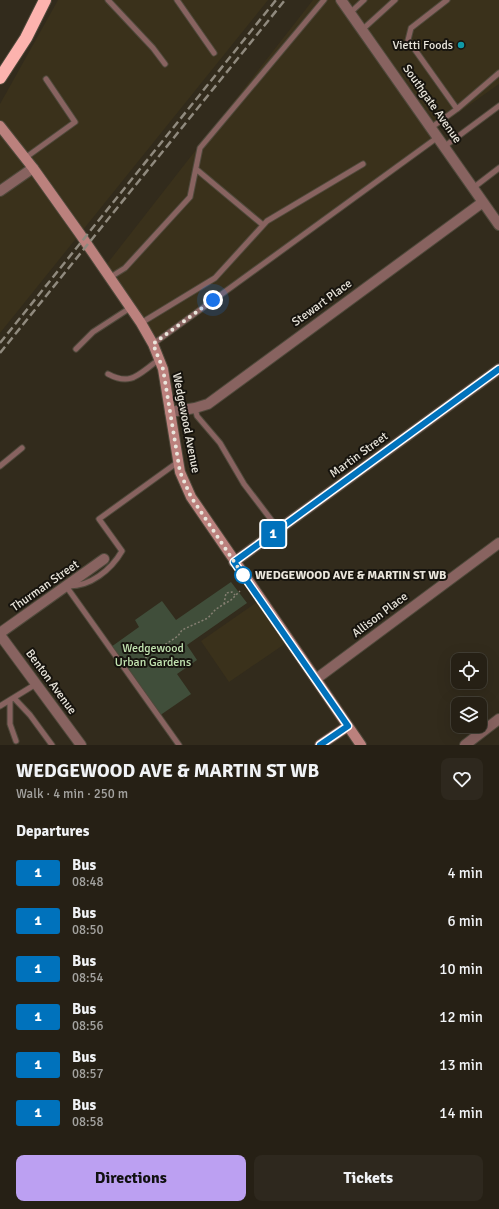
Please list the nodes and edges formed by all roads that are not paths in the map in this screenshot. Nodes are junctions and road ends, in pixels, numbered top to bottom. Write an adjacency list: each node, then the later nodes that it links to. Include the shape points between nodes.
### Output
1 (45, 0): 14 (highway, via 26,38)
2 (108, 0): 12 (lane)
3 (177, 0): 11 (lane)
4 (324, 0): 26 (lane, via 200,148)
5 (341, 0): 9 (street, Southgate Avenue)
6 (364, 0): 9 (lane)
7 (395, 0): 10 (lane)
8 (447, 0): 17 (lane, via 411,28 408,40)
9 (351, 12): 10 (street, Southgate Avenue)
10 (363, 28): 19 (street, Southgate Avenue)
11 (214, 53)
12 (165, 64)
13 (499, 73): 17 (lane)
14 (0, 78)
15 (46, 79): 22 (lane, via 75,122)
16 (499, 106): 21 (lane)
17 (457, 109): 19 (lane)
18 (0, 126): 22 (main road, Wedgewood Avenue)
19 (432, 127): 20 (street, Southgate Avenue)
20 (438, 137): 21 (street, Southgate Avenue); 35 (lane)
21 (444, 146): 27 (street, Southgate Avenue)
22 (25, 158): 24 (main road, Wedgewood Avenue)
23 (363, 164): 30 (lane)
24 (33, 168): 28 (street); 32 (main road, Wedgewood Avenue)
25 (499, 168): 27 (lane)
26 (196, 169): 30 (lane); 32 (lane, via 190,197 125,268)
27 (473, 188): 29 (street, Southgate Avenue)
28 (0, 191)
29 (483, 202): 31 (street, Southgate Avenue); 40 (street, Stewart Place, via 225,392 208,404)
30 (263, 225): 34 (lane, via 215,278)
31 (499, 225)
32 (109, 278): 33 (main road, Wedgewood Avenue)
33 (130, 308): 34 (main road, Wedgewood Avenue); 36 (lane, via 93,332)
34 (141, 323): 35 (main road, Wedgewood Avenue)
35 (153, 344): 37 (main road, Wedgewood Avenue)
36 (76, 349)
37 (160, 359): 39 (lane, via 129,380 119,380); 41 (main road, Wedgewood Avenue)
38 (499, 369): 45 (street, Martin Street)
39 (108, 374)
40 (195, 408): 41 (street, Stewart Place); 45 (lane, via 197,416 220,443 244,484)
41 (170, 412): 43 (main road, Wedgewood Avenue)
42 (22, 448): 44 (lane)
43 (178, 462): 48 (main road, Wedgewood Avenue, via 191,497); 49 (lane, via 99,519 122,551 112,565 94,579 78,586)
44 (0, 466)
45 (279, 530): 48 (street, Martin Street)
46 (499, 544): 51 (street, Allison Place)
47 (104, 559): 49 (street, Thurman Street)
48 (234, 562): 51 (main road, Wedgewood Avenue)
49 (66, 586): 50 (street, Thurman Street); 60 (lane)
50 (0, 634): 52 (street, Benton Avenue)
51 (316, 679): 56 (main road, Wedgewood Avenue)
52 (36, 684): 53 (lane); 59 (street, Benton Avenue)
53 (12, 699): 54 (lane); 57 (lane, via 10,724); 58 (lane, via 30,715)
54 (0, 706)
55 (499, 719): 63 (street)
56 (348, 726): 61 (main road); 62 (main road, Wedgewood Avenue)
57 (16, 741)
58 (52, 745)
59 (81, 745)
60 (179, 745)
61 (320, 745)
62 (361, 745)
63 (465, 745)

